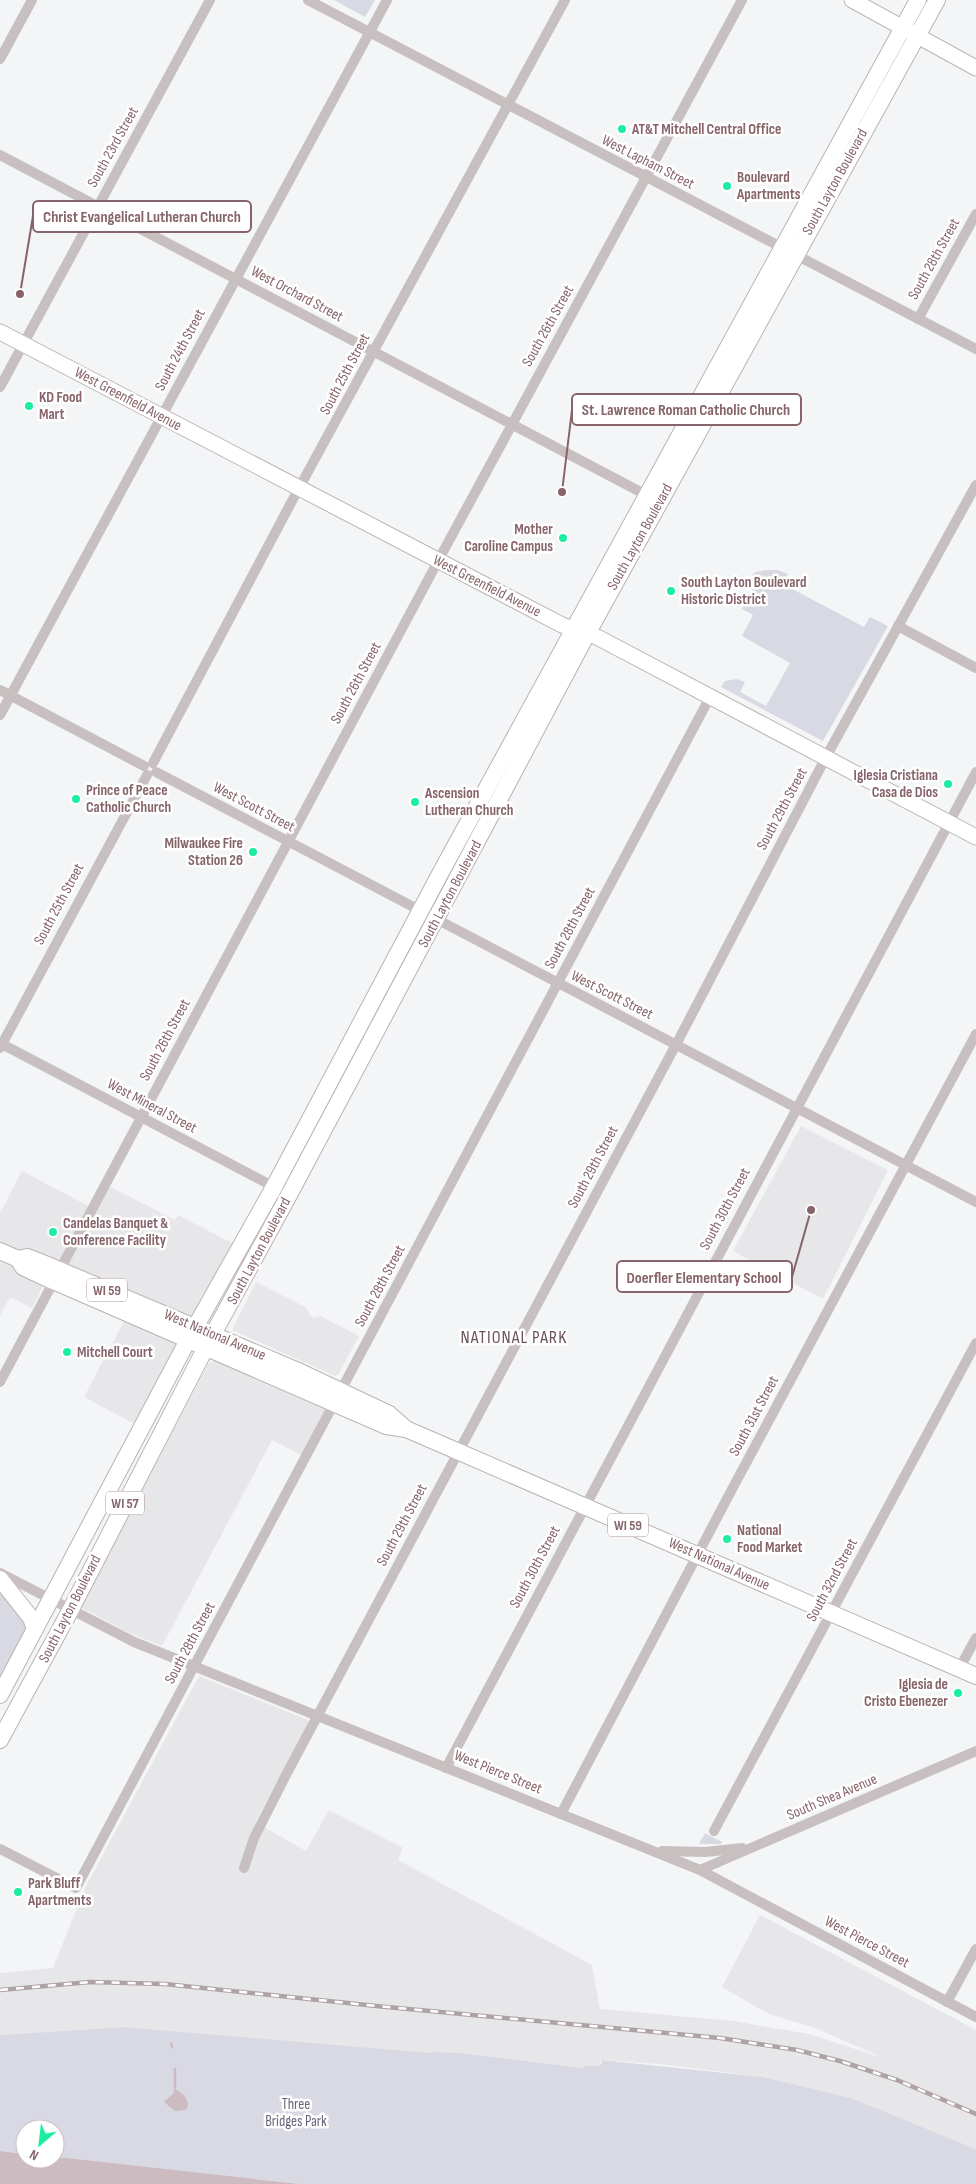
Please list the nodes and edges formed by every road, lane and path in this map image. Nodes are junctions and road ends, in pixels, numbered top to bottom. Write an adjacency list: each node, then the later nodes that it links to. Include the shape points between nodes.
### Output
1 (32, 0): 12 (street)
2 (210, 0): 17 (street, South 23rd Street)
3 (308, 0): 10 (street, West Lapham Street)
4 (387, 0): 10 (street, South 24th Street)
5 (565, 0): 14 (street, South 25th Street)
6 (742, 0): 16 (street, South 26th Street)
7 (852, 0): 11 (main road)
8 (918, 0): 11 (main road, South Layton Boulevard)
9 (937, 0): 11 (main road, South Layton Boulevard)
10 (370, 32): 14 (street, West Lapham Street); 20 (street, South 24th Street)
11 (910, 32): 13 (main road); 19 (main road, South Layton Boulevard)
12 (0, 59)
13 (976, 68)
14 (507, 106): 16 (street, West Lapham Street); 25 (street, South 25th Street)
15 (0, 155): 17 (street, West Orchard Street)
16 (646, 178): 19 (street, West Lapham Street); 28 (street, South 26th Street)
17 (98, 206): 20 (street, West Orchard Street); 23 (street, South 23rd Street)
18 (976, 214): 21 (street, South 28th Street)
19 (789, 251): 21 (street, West Lapham Street); 31 (main road, South Layton Boulevard)
20 (236, 278): 25 (street, West Orchard Street); 27 (street, South 24th Street)
21 (918, 319): 24 (street, West Lapham Street)
22 (0, 332): 23 (main road, West Greenfield Avenue)
23 (23, 344): 26 (street, South 23rd Street); 27 (main road, West Greenfield Avenue)
24 (976, 349)
25 (373, 352): 28 (street, West Orchard Street); 30 (street, South 25th Street)
26 (0, 387)
27 (162, 417): 30 (main road, West Greenfield Avenue); 37 (street, South 24th Street)
28 (512, 425): 31 (street, West Orchard Street); 32 (street, South 26th Street)
29 (976, 485): 33 (street, South 29th Street)
30 (298, 489): 32 (main road, West Greenfield Avenue); 41 (street, South 25th Street)
31 (654, 499): 34 (main road, South Layton Boulevard)
32 (438, 561): 34 (main road, West Greenfield Avenue); 45 (street, South 26th Street)
33 (898, 626): 35 (street); 40 (street, South 29th Street)
34 (580, 631): 38 (main road, West Greenfield Avenue); 46 (main road, South Layton Boulevard); 47 (main road, South Layton Boulevard)
35 (976, 668)
36 (0, 690): 37 (street, West Scott Street)
37 (11, 695): 39 (street, South 24th Street); 41 (street, West Scott Street)
38 (710, 697): 40 (main road, West Greenfield Avenue); 48 (street, South 28th Street)
39 (0, 715)
40 (826, 757): 43 (main road, West Greenfield Avenue); 51 (street, South 29th Street)
41 (150, 769): 45 (street, West Scott Street); 50 (street, South 25th Street)
42 (976, 772): 43 (street, South 30th Street)
43 (948, 822): 44 (main road, West Greenfield Avenue); 52 (street, South 30th Street)
44 (976, 837)
45 (288, 842): 46 (street, West Scott Street); 53 (street, South 26th Street)
46 (420, 911): 47 (street, West Scott Street); 55 (main road, South Layton Boulevard)
47 (436, 919): 48 (street, West Scott Street); 56 (main road, South Layton Boulevard)
48 (558, 984): 51 (street, West Scott Street); 64 (street, South 28th Street)
49 (976, 1034): 54 (street, South 31st Street)
50 (1, 1045): 53 (street, West Mineral Street)
51 (676, 1045): 52 (street, West Scott Street); 66 (street, South 29th Street)
52 (796, 1108): 54 (street, West Scott Street); 68 (street, South 30th Street)
53 (141, 1117): 55 (street, West Mineral Street); 59 (street, South 26th Street)
54 (906, 1166): 57 (street, West Scott Street); 69 (street, South 31st Street)
55 (274, 1187): 56 (street, West Mineral Street); 60 (main road, South Layton Boulevard)
56 (289, 1195): 61 (main road, South Layton Boulevard)
57 (976, 1202)
58 (0, 1251): 59 (main road, West National Avenue / WI 59, via 18,1259 27,1257)
59 (56, 1275): 60 (main road, West National Avenue / WI 59); 63 (street, South 26th Street)
60 (192, 1334): 61 (main road, West National Avenue / WI 59); 65 (main road, South Layton Boulevard / WI 57)
61 (210, 1341): 64 (main road, West National Avenue / WI 59, via 217,1353); 67 (main road, South Layton Boulevard / WI 57)
62 (976, 1343): 74 (street, South 32nd Street)
63 (0, 1382)
64 (337, 1398): 66 (main road, West National Avenue / WI 59, via 386,1426 406,1429); 77 (street, South 28th Street)
65 (144, 1423): 67 (main road, via 154,1433 142,1458); 72 (main road, South Layton Boulevard / WI 57)
66 (458, 1451): 68 (main road, West National Avenue / WI 59); 81 (street, South 29th Street)
67 (139, 1475): 73 (main road, South Layton Boulevard / WI 57)
68 (585, 1506): 69 (main road, West National Avenue / WI 59); 84 (street, South 30th Street)
69 (697, 1554): 74 (main road, West National Avenue / WI 59); 85 (street, South 31st Street)
70 (0, 1573): 72 (street, West Pierce Street)
71 (0, 1579): 75 (main road, via 31,1618)
72 (50, 1600): 73 (street, West Pierce Street); 75 (main road, South Layton Boulevard / WI 57)
73 (70, 1610): 77 (street, West Pierce Street, via 134,1642); 82 (main road, South Layton Boulevard / WI 57)
74 (832, 1612): 78 (main road, West National Avenue / WI 59); 86 (street, South 32nd Street)
75 (35, 1629): 80 (main road, South Layton Boulevard / WI 57)
76 (976, 1638): 78 (street)
77 (195, 1665): 81 (street, West Pierce Street); 88 (street, South 28th Street, via 76,1888)
78 (960, 1668): 79 (main road, West National Avenue / WI 59)
79 (976, 1676)
80 (0, 1695)
81 (319, 1717): 84 (street, West Pierce Street); 90 (street, South 29th Street, via 254,1838)
82 (0, 1740)
83 (976, 1751): 87 (street, South Shea Avenue)
84 (446, 1768): 85 (street, West Pierce Street)
85 (561, 1814): 89 (street, West Pierce Street)
86 (714, 1831)
87 (758, 1846): 89 (street, via 706,1852); 91 (street, South Shea Avenue)
88 (0, 1849)
89 (652, 1850): 91 (street, West Pierce Street)
90 (244, 1868)
91 (700, 1870): 93 (street, West Pierce Street)
92 (976, 1949): 93 (street)
93 (947, 2002): 94 (street, West Pierce Street)
94 (976, 2018)

